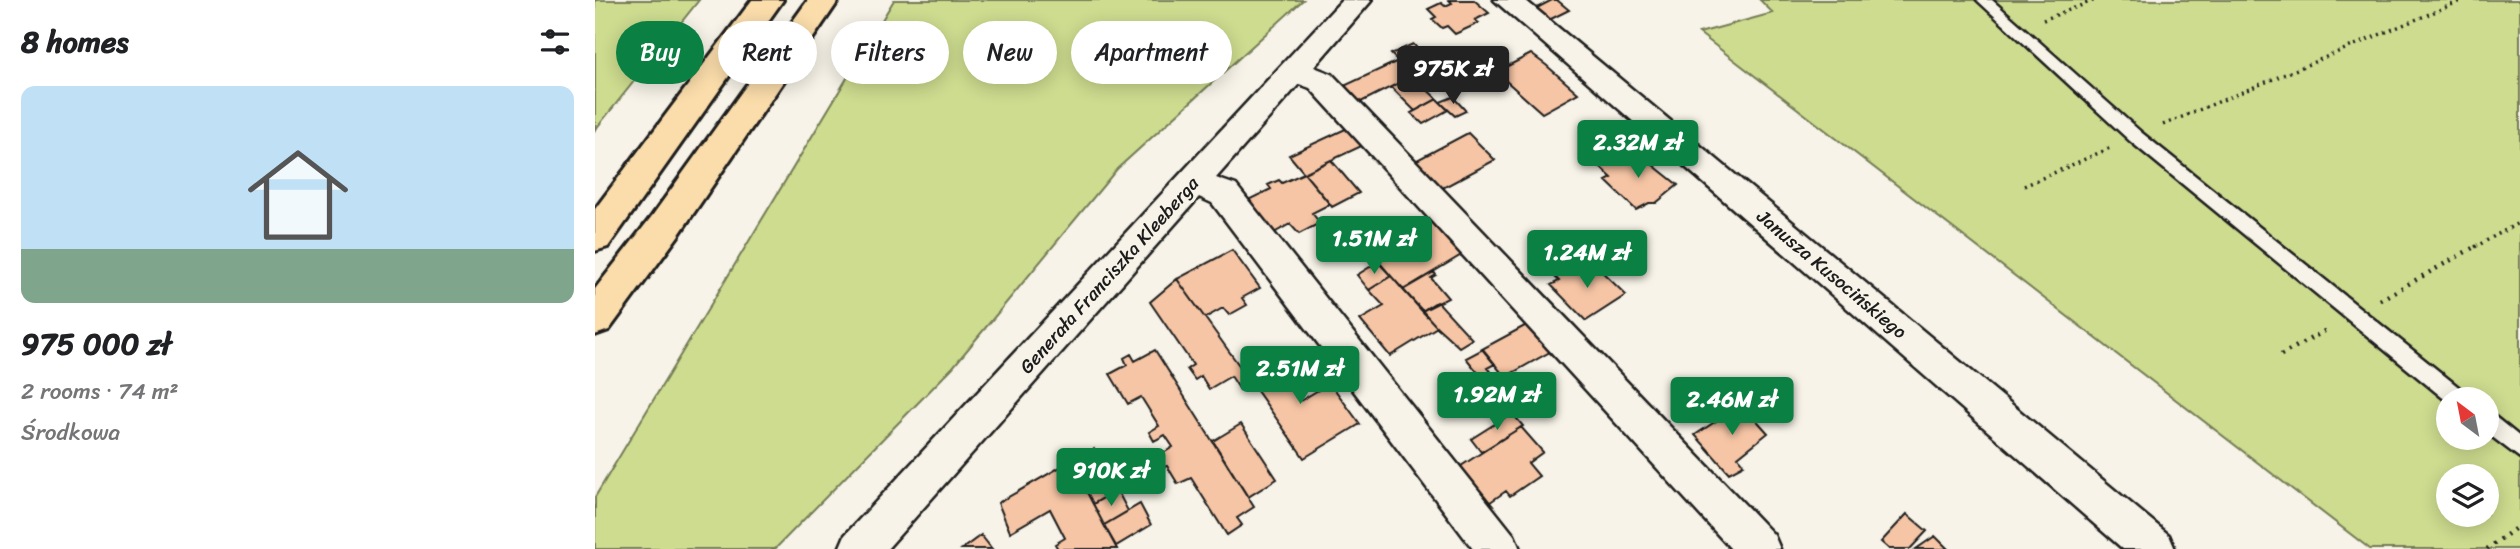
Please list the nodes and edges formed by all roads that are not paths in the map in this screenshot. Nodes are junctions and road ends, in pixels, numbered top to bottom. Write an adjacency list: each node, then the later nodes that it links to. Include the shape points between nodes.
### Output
1 (768, 0): 8 (highway)
2 (824, 0): 9 (highway)
3 (1358, 0): 6 (street, Generała Franciszka Kleeberga)
4 (1508, 0): 16 (street, Janusza Kusocińskiego)
5 (1983, 0): 10 (lane, via 2136,137)
6 (1294, 71): 7 (street, Generała Franciszka Kleeberga); 15 (street, via 1321,81)
7 (1193, 182): 13 (street, Generała Franciszka Kleeberga); 14 (street, via 1224,194)
8 (595, 237)
9 (595, 319)
10 (2444, 387)
11 (2499, 432): 12 (lane)
12 (2520, 449)
13 (860, 549)
14 (1499, 549)
15 (1759, 549)
16 (2154, 549)

